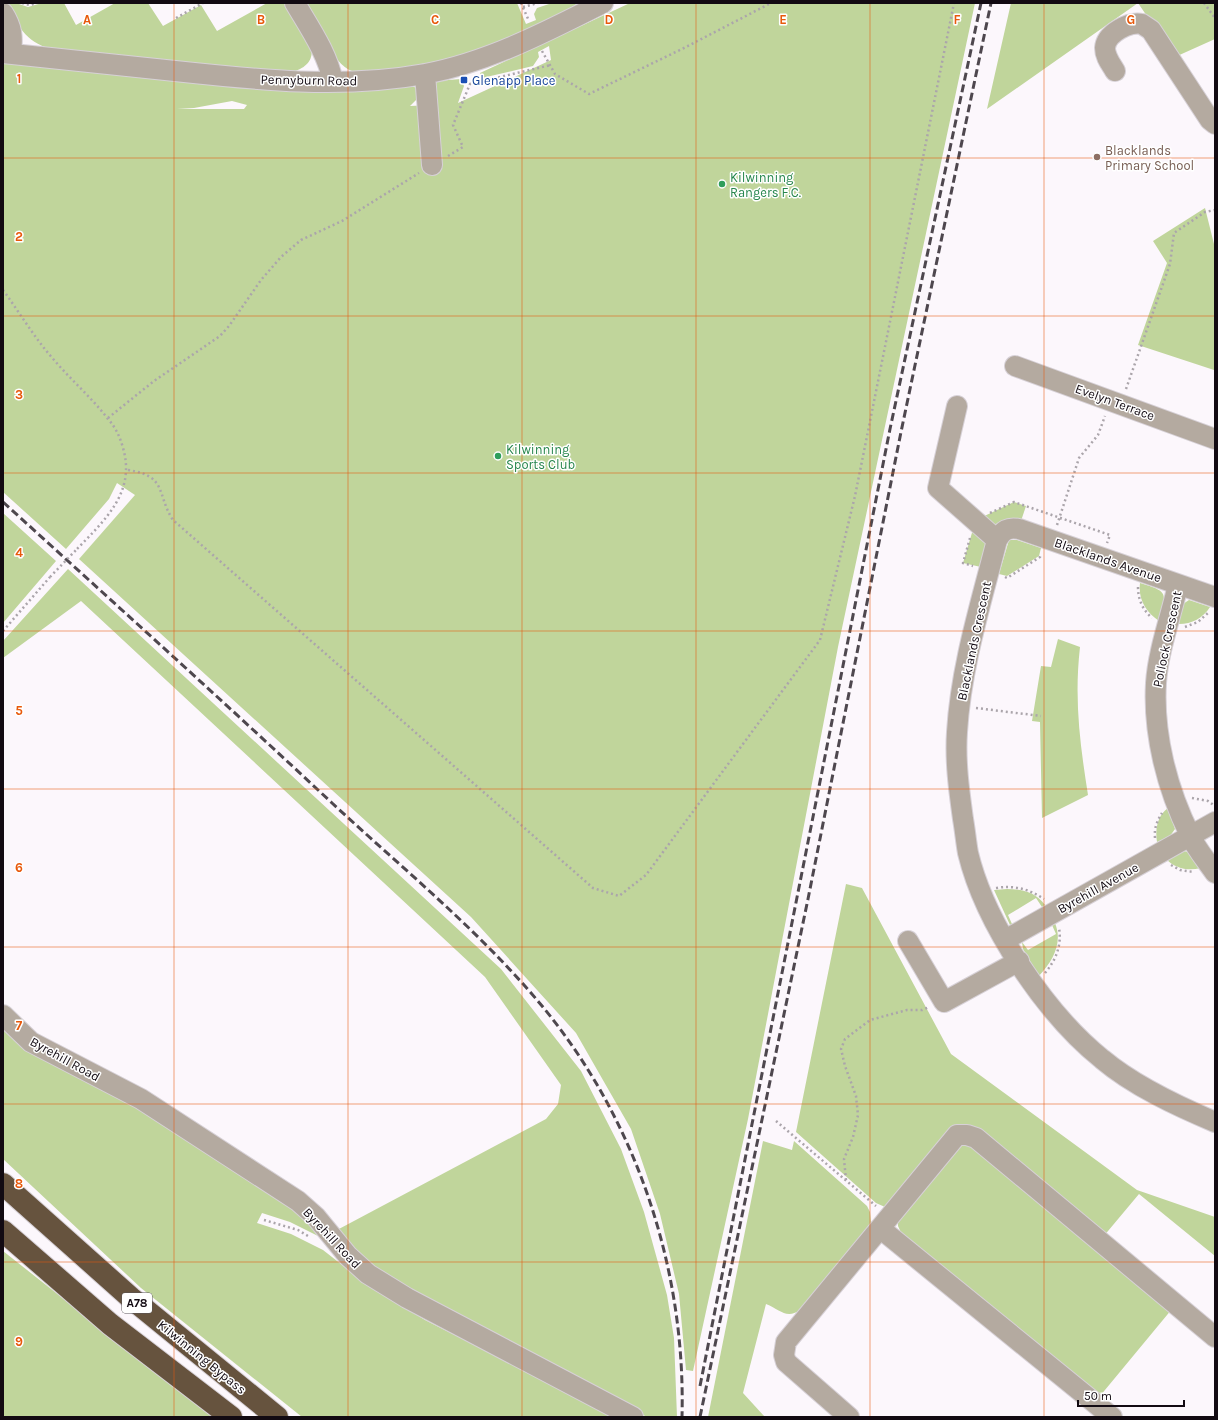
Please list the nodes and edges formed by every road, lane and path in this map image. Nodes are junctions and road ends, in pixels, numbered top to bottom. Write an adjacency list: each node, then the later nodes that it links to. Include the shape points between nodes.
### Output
1 (22, 3): 2 (path)
2 (37, 3)
3 (203, 3): 13 (path)
4 (295, 3): 21 (street, via 332,74)
5 (521, 3): 11 (path)
6 (538, 3): 11 (path)
7 (603, 3): 20 (street, Pennyburn Road, via 542,35 473,61)
8 (771, 3): 18 (path, via 589,94 555,74)
9 (954, 3): 31 (path, via 855,496 820,640 646,875 619,896 593,888 173,520 163,493 155,481 139,472)
10 (1204, 3): 14 (path)
11 (523, 7): 15 (path)
12 (3, 13): 17 (street, via 13,37)
13 (176, 18)
14 (1215, 18)
15 (530, 23)
16 (541, 50): 18 (path)
17 (7, 53): 21 (street, Pennyburn Road, via 226,77)
18 (551, 65): 23 (path, via 470,84 454,125 463,147)
19 (1116, 71): 22 (street, via 1106,55 1106,42 1128,25 1142,24 1151,30)
20 (425, 74): 21 (street, Pennyburn Road); 23 (street)
21 (333, 82)
22 (1215, 124)
23 (432, 165): 29 (path, via 342,222 301,240 281,257 261,280 230,326 220,336 154,381)
24 (1215, 210): 27 (path, via 1205,212 1174,233 1170,264)
25 (3, 290): 29 (path, via 53,360)
26 (1015, 366): 27 (street, Evelyn Terrace)
27 (1116, 402): 30 (street, Evelyn Terrace); 33 (path, via 1098,435 1079,458)
28 (957, 406): 32 (street, via 938,488)
29 (108, 418): 31 (path, via 122,443)
30 (1215, 439)
31 (128, 470): 39 (path, bridge, via 124,487 114,506)
32 (1000, 536): 33 (street, Blacklands Avenue, via 1008,528 1019,529); 35 (street, Blacklands Crescent)
33 (1049, 540): 34 (street, Blacklands Avenue); 35 (path, via 1040,557 1007,578)
34 (1141, 572): 36 (street, Blacklands Avenue); 38 (path, via 1138,589 1144,609 1154,620)
35 (989, 573): 40 (street, Blacklands Crescent, via 974,627)
36 (1178, 585): 37 (street, Blacklands Avenue); 38 (street, Pollock Crescent)
37 (1215, 597): 38 (path, via 1212,608 1198,622 1179,628)
38 (1168, 626): 43 (street, Pollock Crescent, via 1156,681 1156,713 1168,777)
39 (3, 631)
40 (960, 706): 41 (path); 45 (street, Blacklands Crescent, via 957,773 968,854)
41 (1041, 716)
42 (1215, 822): 43 (street, Byrehill Avenue)
43 (1190, 836): 44 (street, Pollock Crescent); 45 (street, Byrehill Avenue)
44 (1215, 873)
45 (1005, 940): 47 (street, Blacklands Crescent)
46 (908, 941): 48 (street)
47 (1018, 961): 48 (street); 51 (street, Blacklands Crescent, via 1036,990 1102,1060 1160,1096)
48 (944, 1002): 52 (path, via 922,1010 907,1010 870,1020 845,1038 841,1049 856,1096 858,1115 844,1159)
49 (3, 1015): 61 (street, Byrehill Road, via 31,1042 141,1099 298,1201 368,1274 407,1298)
50 (776, 1121): 52 (path)
51 (1215, 1122)
52 (846, 1180): 55 (path)
53 (3, 1184): 60 (highway, Kilwinning Bypass / A78, via 130,1298)
54 (264, 1220): 57 (path, via 298,1230)
55 (886, 1223): 58 (street, via 957,1135 976,1138); 62 (street, via 806,1317 784,1348 786,1362); 63 (street)
56 (3, 1231): 59 (highway, A78, via 110,1324)
57 (310, 1237)
58 (1215, 1337)
59 (231, 1417)
60 (276, 1417)
61 (633, 1417)
62 (849, 1417)
63 (1112, 1417)

